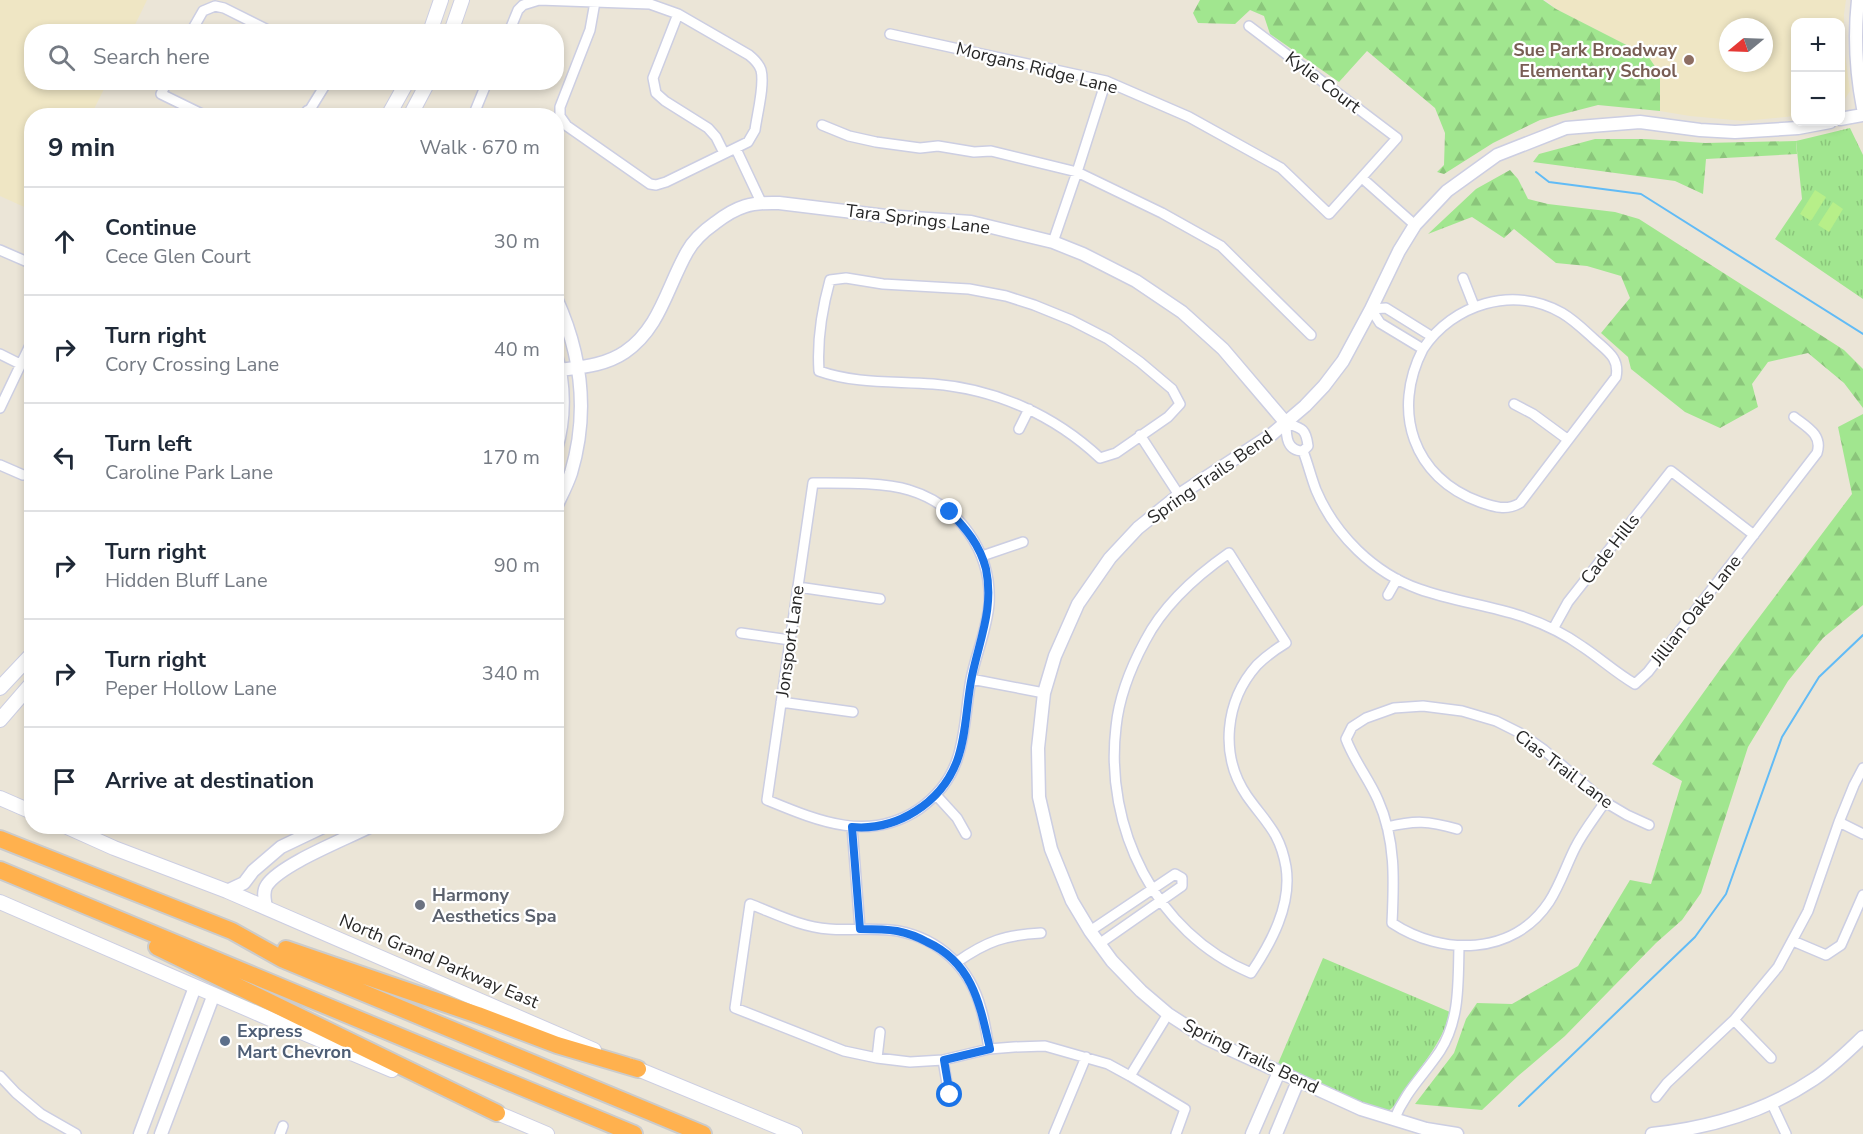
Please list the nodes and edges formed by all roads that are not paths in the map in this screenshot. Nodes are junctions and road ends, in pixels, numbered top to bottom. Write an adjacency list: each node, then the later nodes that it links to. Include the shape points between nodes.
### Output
1 (441, 0): 8 (main road)
2 (462, 0): 9 (main road)
3 (1858, 0): 25 (street, via 1856,58)
4 (596, 2): 5 (street, via 650,4); 10 (street, via 539,0 523,5); 24 (street, via 590,30)
5 (678, 14): 31 (street, via 749,55 760,69 762,82 755,130 748,142); 32 (street, via 653,78 656,93 708,128)
6 (195, 24): 7 (street, via 200,14 219,6)
7 (256, 24)
8 (433, 24)
9 (454, 24)
10 (512, 24)
11 (1249, 26): 34 (street, Kylie Court, via 1397,138)
12 (890, 34): 13 (street, Morgans Ridge Lane)
13 (1106, 81): 33 (street); 34 (street, Morgans Ridge Lane, via 1189,117 1281,168 1329,214)
14 (163, 90): 19 (street, via 161,94)
15 (322, 90): 20 (street)
16 (403, 90): 21 (main road)
17 (424, 90): 22 (main road)
18 (484, 90): 23 (street)
19 (190, 108)
20 (312, 108)
21 (392, 108)
22 (414, 108)
23 (476, 108)
24 (560, 108)
25 (1863, 108)
26 (1863, 115): 27 (street)
27 (1845, 118)
28 (564, 121): 32 (street, via 656,185)
29 (822, 125): 33 (street, via 876,142 991,151)
30 (1809, 126): 36 (street, Spring Trails Bend, via 1735,132 1640,123 1566,128 1497,155 1447,191)
31 (736, 149): 32 (street); 35 (street)
32 (724, 153)
33 (1077, 172): 37 (street); 45 (street, via 1221,246)
34 (1362, 178): 36 (street)
35 (762, 202): 37 (street, Tara Springs Lane, via 971,222); 52 (street, Tara Springs Lane, via 732,210 688,250 650,329 635,344 608,361)
36 (1415, 225): 42 (street, Spring Trails Bend)
37 (1053, 242): 58 (street, Tara Springs Lane, via 1112,267 1182,312 1223,349)
38 (0, 250): 39 (street)
39 (24, 260)
40 (1463, 278): 41 (street)
41 (1474, 306): 47 (street, via 1447,321); 61 (street, via 1500,300 1540,304 1578,324 1614,359 1616,377)
42 (1371, 309): 44 (street, via 1386,308); 46 (street, via 1380,323); 58 (street, Spring Trails Bend, via 1324,386)
43 (564, 316): 52 (street)
44 (1409, 322): 46 (street); 47 (street)
45 (1311, 335)
46 (1401, 336): 48 (street)
47 (1431, 336): 48 (street)
48 (1423, 349): 61 (street, via 1410,380 1408,418 1423,459 1453,490 1487,504 1513,507)
49 (0, 354): 51 (street)
50 (24, 356): 51 (street)
51 (20, 364): 55 (street)
52 (579, 367): 53 (street, Tara Springs Lane); 65 (street, via 581,424)
53 (564, 369)
54 (1514, 404): 61 (street)
55 (0, 408)
56 (1029, 409): 59 (street); 60 (street, via 1072,434 1100,458 1116,453); 60 (street, via 967,389 871,381 819,371 818,355 831,280 969,289 1006,296 1071,320 1108,339 1172,389 1180,404)
57 (1794, 417): 67 (street, Jillian Oaks Lane, via 1815,433 1817,453)
58 (1286, 423): 62 (street, via 1290,446); 62 (street, via 1301,428 1307,436 1308,446); 66 (street, Spring Trails Bend)
59 (1019, 429)
60 (1140, 435): 66 (street)
61 (1567, 439)
62 (1303, 451): 70 (street, via 1317,491 1344,536)
63 (0, 465): 64 (street)
64 (23, 475)
65 (564, 489)
66 (1179, 495): 81 (street, Spring Trails Bend, via 1138,528 1110,558 1078,604)
67 (1754, 535): 74 (street, Jillian Oaks Lane, via 1635,684); 74 (street, Cade Hills, via 1671,471 1568,602)
68 (1023, 542): 69 (street)
69 (982, 556): 71 (street, Jonsport Lane, via 968,531 950,512 926,497 907,489 813,483); 78 (street, via 989,602)
70 (1397, 579): 72 (street); 74 (street)
71 (798, 587): 73 (street); 76 (street, Jonsport Lane)
72 (1388, 596)
73 (880, 599)
74 (1553, 629)
75 (741, 633): 76 (street)
76 (790, 640): 82 (street, Jonsport Lane)
77 (24, 662): 79 (main road)
78 (971, 679): 81 (street); 86 (street, via 957,762)
79 (0, 688)
80 (24, 692): 84 (main road)
81 (1044, 693): 111 (street, Spring Trails Bend, via 1038,748 1040,796 1051,849 1072,901)
82 (781, 702): 83 (street); 92 (street, Jonsport Lane, via 768,800)
83 (853, 712)
84 (0, 720)
85 (1863, 768): 90 (street)
86 (936, 795): 92 (street, via 909,816 876,826); 98 (street)
87 (0, 798): 89 (main road)
88 (1605, 802): 91 (street, Cias Trail Lane); 93 (street, Cias Trail Lane, via 1544,750 1496,721 1423,706 1394,708 1352,727 1346,739 1379,802); 115 (street, via 1575,848 1552,897 1535,918 1486,945)
89 (24, 808)
90 (1839, 822): 99 (street); 113 (street)
91 (1649, 825)
92 (852, 827): 109 (street)
93 (1387, 827): 94 (street, via 1411,822); 115 (street, via 1394,879 1392,923 1419,938)
94 (1457, 829)
95 (83, 834): 103 (main road, North Grand Parkway East)
96 (309, 834): 103 (street, via 281,847 244,883)
97 (354, 834): 108 (street, via 280,873 264,891)
98 (966, 834)
99 (1863, 834)
100 (0, 839): 110 (highway)
101 (0, 870): 104 (highway)
102 (1152, 889): 107 (street); 107 (street, via 1175,874 1182,878 1182,886); 107 (street, via 1131,848 1116,788 1116,725 1122,698 1141,648 1164,612 1186,587 1229,553 1286,643 1268,655 1246,679 1236,698 1229,737 1237,777 1281,846 1286,897 1280,920 1251,974 1200,943); 111 (street)
103 (226, 891): 108 (main road, North Grand Parkway East)
104 (67, 898): 136 (highway, via 81,910); 142 (highway)
105 (1863, 898): 113 (street, via 1841,945 1834,951 1826,955)
106 (0, 902): 117 (main road)
107 (1161, 902): 114 (street)
108 (266, 908): 128 (main road, North Grand Parkway East)
109 (860, 929): 116 (street, via 916,936); 125 (street, via 796,923 750,904 735,1008 844,1052)
110 (232, 931): 128 (highway, via 557,1045); 143 (highway, via 282,959)
111 (1090, 931): 114 (street, Spring Trails Bend)
112 (1041, 933): 116 (street, via 998,939)
113 (1793, 941): 120 (street, via 1778,967)
114 (1100, 944): 119 (street, Spring Trails Bend, via 1141,991)
115 (1459, 947): 137 (street, via 1455,1015 1448,1035 1404,1097)
116 (957, 962): 123 (street, via 981,1008)
117 (195, 987): 118 (main road); 139 (street)
118 (214, 994): 136 (main road); 140 (street)
119 (1168, 1014): 129 (street, Spring Trails Bend, via 1205,1038); 130 (street)
120 (1734, 1020): 126 (street); 134 (street)
121 (880, 1032): 125 (street)
122 (1863, 1037): 135 (street, via 1815,1078)
123 (990, 1049): 124 (street, via 1045,1046); 127 (street)
124 (1086, 1057): 130 (street); 145 (street)
125 (877, 1058): 127 (street, via 910,1062)
126 (1771, 1058)
127 (944, 1060): 133 (street)
128 (638, 1069): 144 (main road, North Grand Parkway East)
129 (1279, 1072): 131 (street, Spring Trails Bend); 147 (street)
130 (1130, 1076): 146 (street, via 1185,1109)
131 (1298, 1081): 137 (street, Spring Trails Bend); 148 (street)
132 (2, 1082): 138 (street, via 41,1114)
133 (950, 1095)
134 (1656, 1097)
135 (1772, 1104): 150 (street, via 1703,1126); 151 (street)
136 (497, 1113): 141 (main road)
137 (1394, 1120): 149 (street, Spring Trails Bend)
138 (77, 1134)
139 (140, 1134)
140 (161, 1134)
141 (547, 1134)
142 (634, 1134)
143 (703, 1134)
144 (795, 1134)
145 (1054, 1134)
146 (1176, 1134)
147 (1252, 1134)
148 (1276, 1134)
149 (1457, 1134)
150 (1652, 1134)
151 (1786, 1134)

